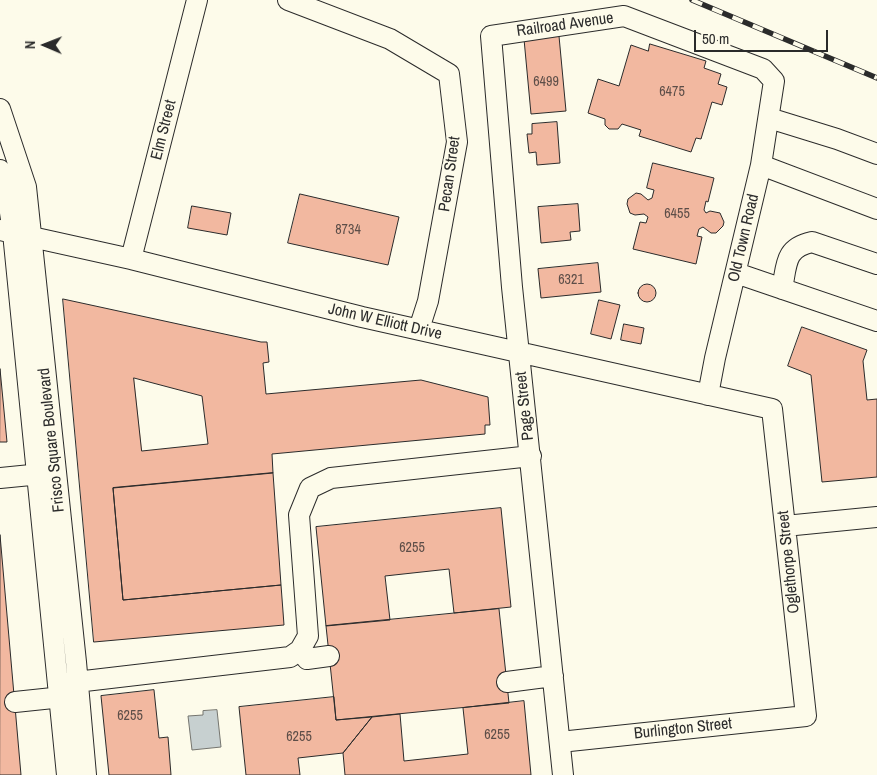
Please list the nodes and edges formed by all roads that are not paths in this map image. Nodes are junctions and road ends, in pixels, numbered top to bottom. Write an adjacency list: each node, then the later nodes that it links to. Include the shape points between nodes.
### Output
1 (197, 0): 12 (street, Elm Street)
2 (288, 0): 17 (street, Pecan Street, via 390,39 450,74 458,142 428,301)
3 (491, 36): 4 (street, Railroad Avenue, via 624,16 763,69); 18 (street, Page Street)
4 (774, 81): 6 (street, Old Town Road)
5 (0, 109): 11 (street, Frisco Square Boulevard, via 26,188)
6 (769, 118): 7 (street); 8 (street, Old Town Road)
7 (877, 154)
8 (761, 165): 10 (street); 14 (street, Old Town Road)
9 (0, 170): 11 (street, Frisco Square Boulevard)
10 (877, 209)
11 (14, 234): 12 (street, John W Elliott Drive); 22 (street, Frisco Square Boulevard)
12 (131, 259): 17 (street, John W Elliott Drive)
13 (877, 264): 15 (street, via 812,242 802,244 792,250)
14 (736, 273): 15 (street); 19 (street, Old Town Road)
15 (782, 289): 16 (street)
16 (877, 321)
17 (419, 329): 18 (street, John W Elliott Drive)
18 (520, 353): 19 (street, John W Elliott Drive); 21 (street, Page Street)
19 (708, 395): 20 (street, John W Elliott Drive)
20 (772, 408): 25 (street, Oglethorpe Street)
21 (530, 456): 26 (street, via 331,478 310,488 298,515 308,636); 28 (street, Page Street)
22 (47, 474): 23 (street); 30 (street, Frisco Square Boulevard)
23 (0, 478)
24 (877, 517): 25 (street)
25 (785, 526): 32 (street, Oglethorpe Street)
26 (300, 650): 27 (street, via 307,659); 30 (street, via 290,657)
27 (329, 656)
28 (553, 676): 29 (street); 33 (street, Page Street)
29 (507, 682)
30 (69, 689): 31 (street); 34 (street, Frisco Square Boulevard); 35 (street, Frisco Square Boulevard)
31 (15, 702)
32 (806, 716): 33 (street, Burlington Street)
33 (560, 742): 36 (street, Page Street)
34 (67, 775)
35 (86, 775)
36 (563, 775)

